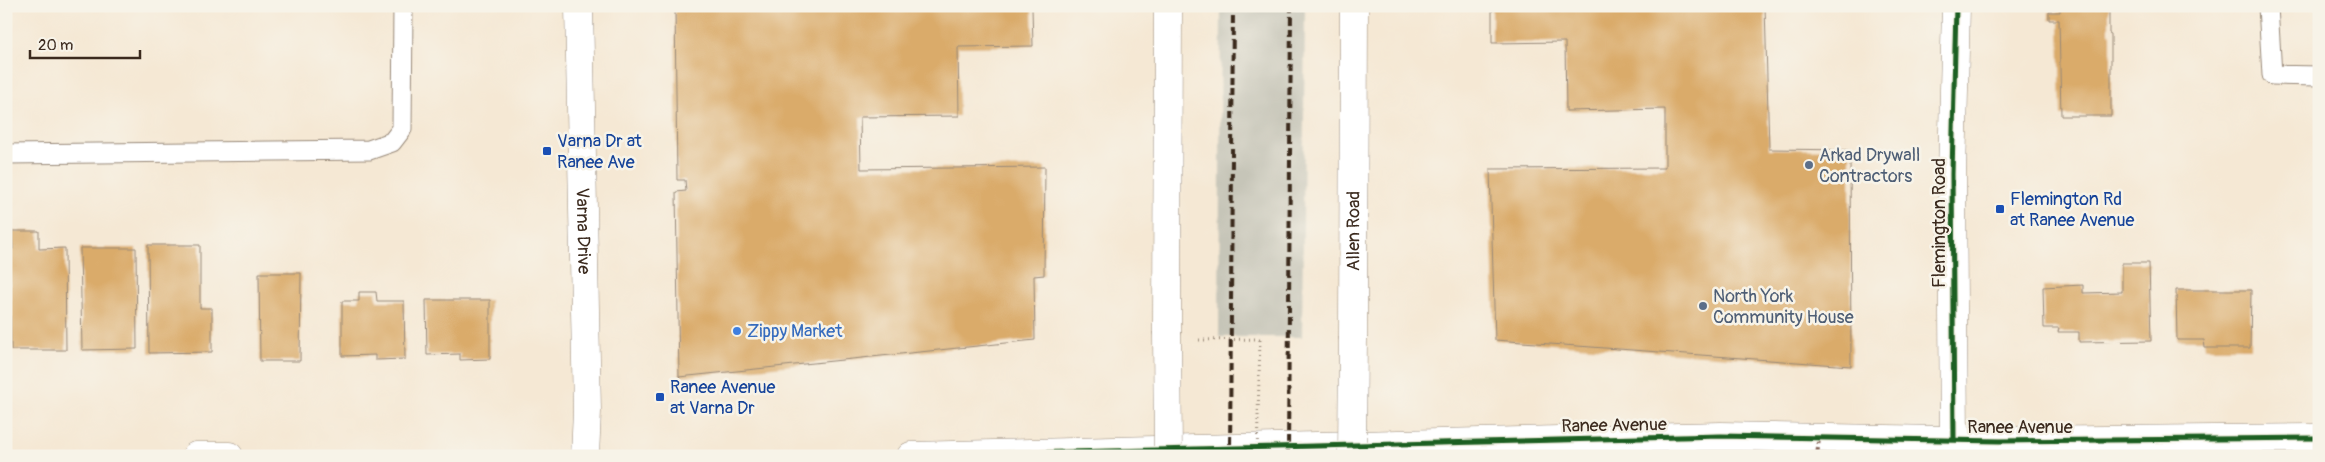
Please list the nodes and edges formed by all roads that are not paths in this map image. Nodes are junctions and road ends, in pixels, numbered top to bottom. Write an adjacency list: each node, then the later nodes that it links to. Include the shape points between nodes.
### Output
1 (403, 6): 8 (lane, via 402,129 392,142 369,150)
2 (578, 6): 13 (main road, Varna Drive, via 587,411)
3 (1168, 6): 15 (main road, bridge, via 1179,336)
4 (1354, 6): 16 (main road, Allen Road, bridge)
5 (1956, 6): 10 (main road, Flemington Road, via 1952,174)
6 (2268, 6): 7 (lane, via 2272,75)
7 (2319, 76)
8 (6, 154)
9 (2319, 438): 10 (main road, Ranee Avenue)
10 (1954, 440): 14 (main road, Ranee Avenue, via 1721,436)
11 (196, 456): 12 (main road)
12 (229, 456)
13 (584, 456)
14 (911, 456)
15 (1168, 456)
16 (1352, 456)

